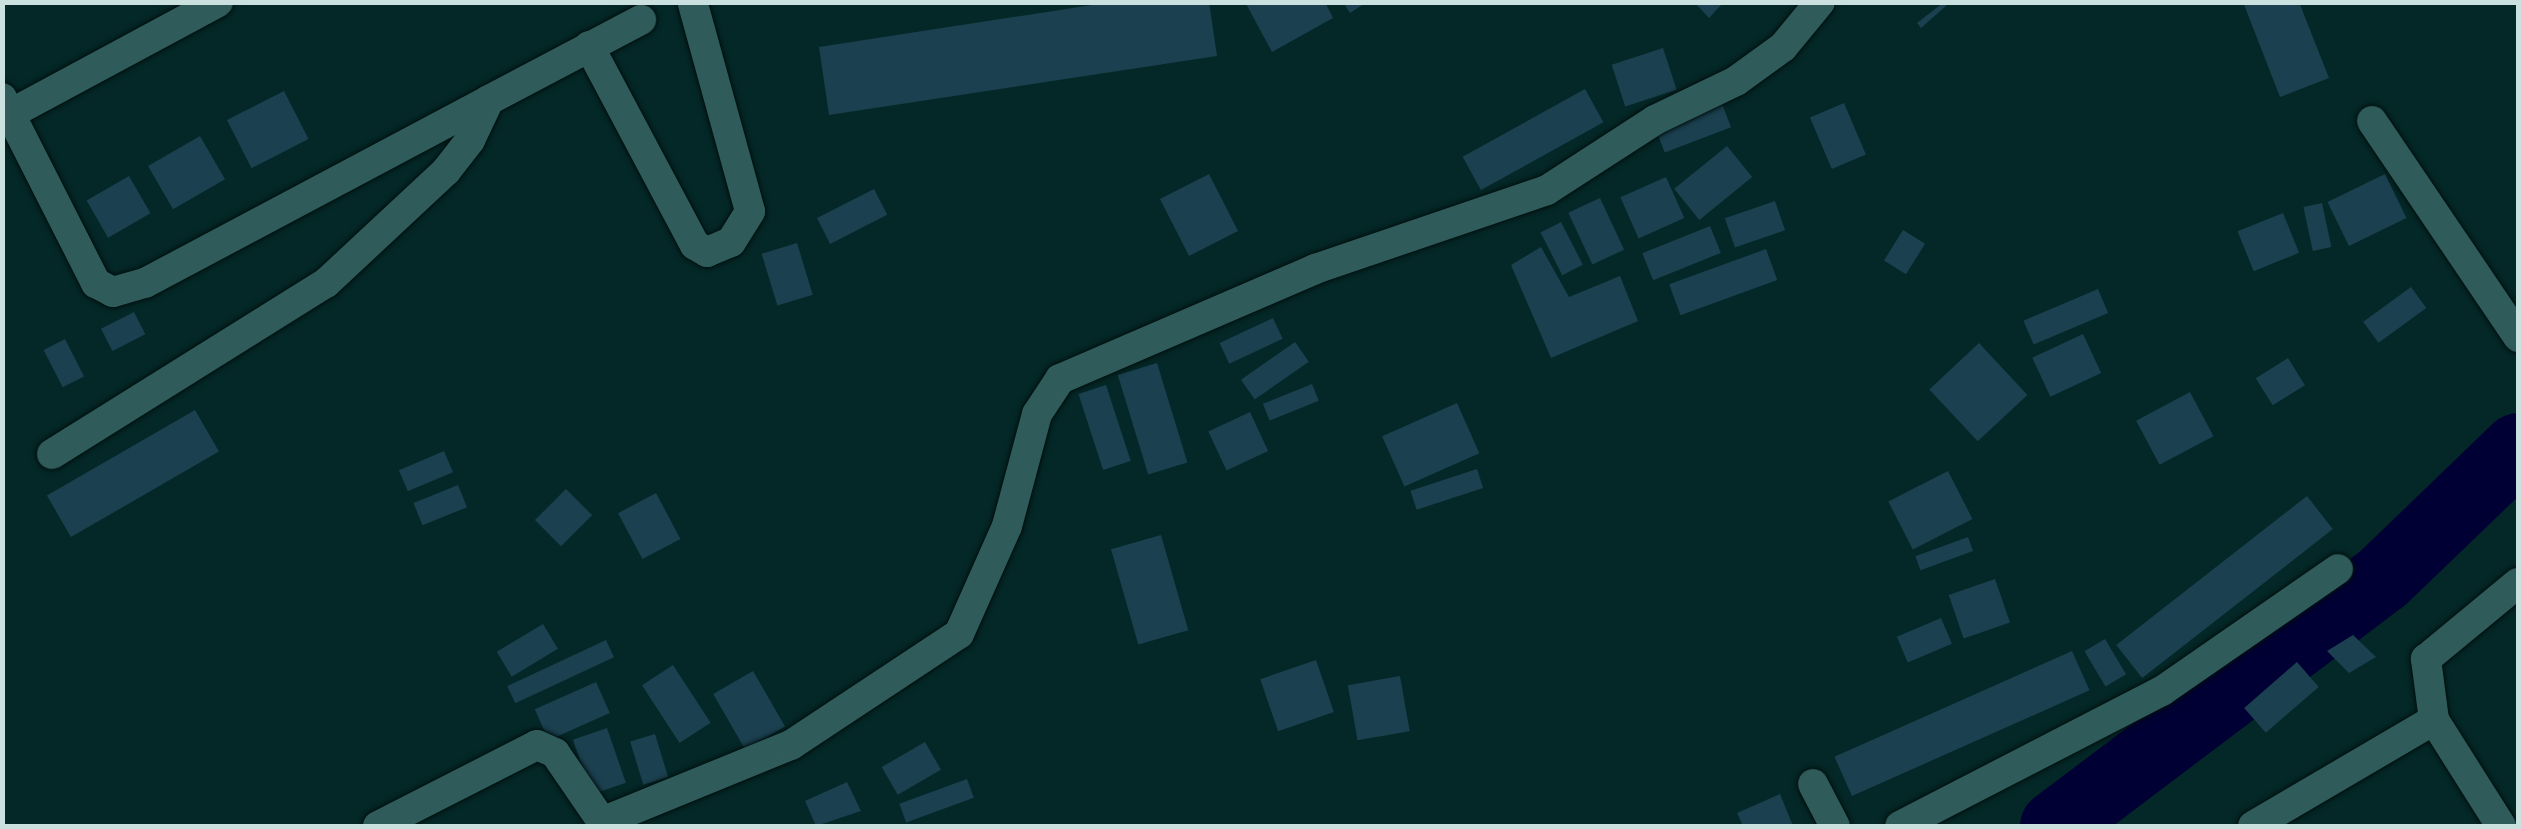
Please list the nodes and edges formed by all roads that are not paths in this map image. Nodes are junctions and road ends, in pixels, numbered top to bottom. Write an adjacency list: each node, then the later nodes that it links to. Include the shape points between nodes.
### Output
1 (218, 2): 7 (street)
2 (1820, 2): 15 (street, via 1783,47 1736,82 1655,120 1547,190 1315,269 1060,379 1036,414 1007,526 959,634 791,745)
3 (695, 3): 4 (street); 5 (street, via 750,219 731,242 707,252 694,245)
4 (637, 11): 5 (street)
5 (589, 46): 6 (street)
6 (489, 100): 7 (street, via 145,282 113,292 96,283); 10 (street, via 446,171 326,282)
7 (8, 106)
8 (2372, 121): 9 (street)
9 (2516, 335)
10 (52, 454)
11 (2338, 568): 18 (street, via 2162,691)
12 (2518, 583): 13 (street, via 2426,659)
13 (2434, 720): 19 (street); 20 (street)
14 (1813, 784): 17 (street)
15 (604, 824): 16 (street, via 555,754 536,745)
16 (378, 826)
17 (1835, 826)
18 (1900, 826)
19 (2253, 826)
20 (2501, 826)

